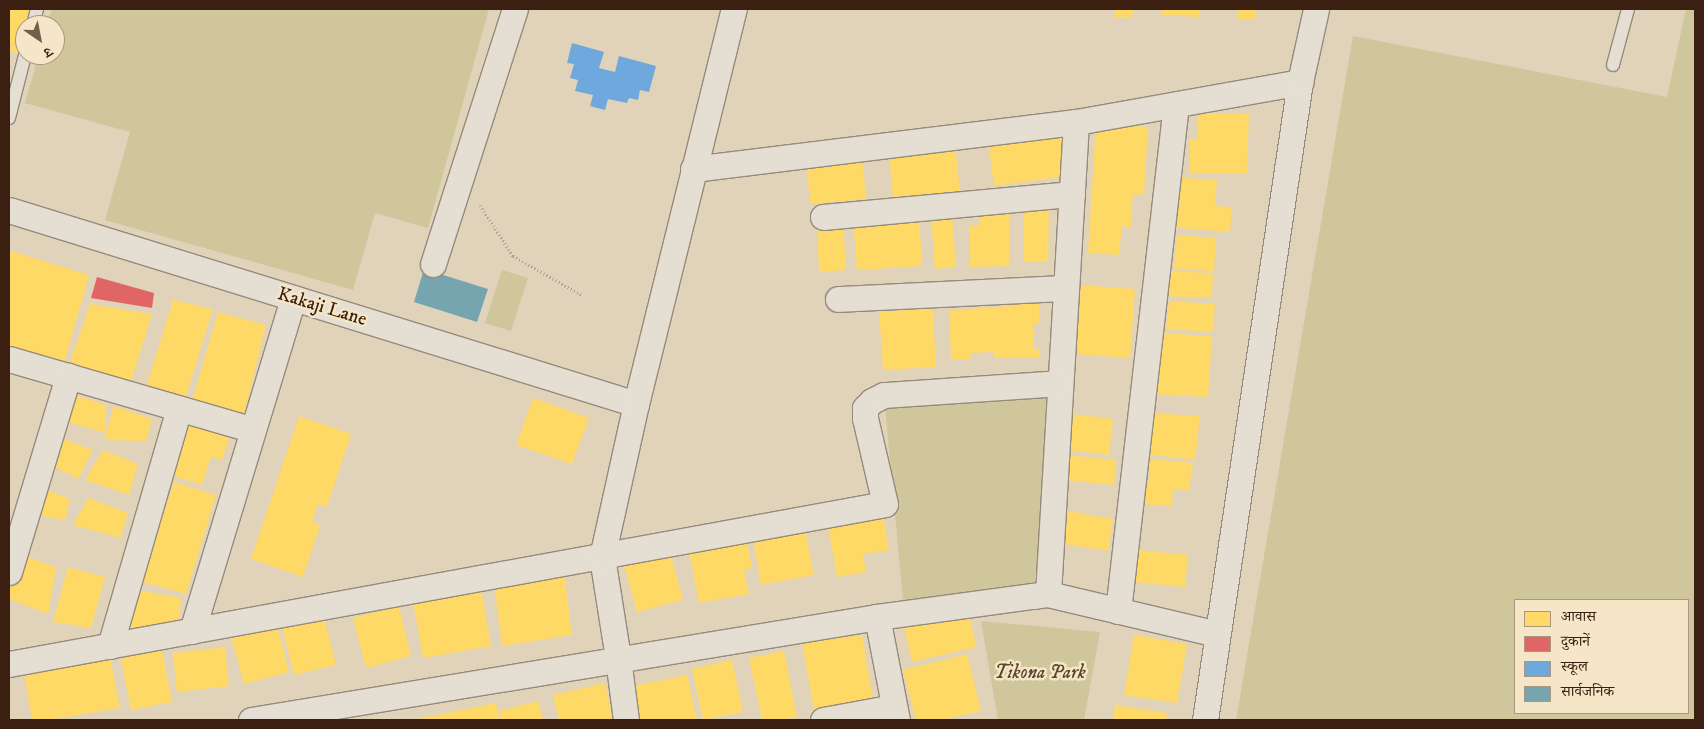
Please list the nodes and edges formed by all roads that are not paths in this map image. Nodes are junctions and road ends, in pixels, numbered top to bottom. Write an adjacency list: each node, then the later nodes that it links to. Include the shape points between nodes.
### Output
1 (515, 9): 16 (street)
2 (734, 9): 12 (street)
3 (1316, 9): 7 (street)
4 (1628, 9): 6 (lane)
5 (22, 65): 8 (lane)
6 (1613, 65)
7 (1300, 82): 9 (street); 32 (street)
8 (11, 96): 10 (lane)
9 (1176, 104): 11 (street); 29 (street)
10 (9, 118)
11 (1076, 122): 12 (street); 13 (street)
12 (693, 169): 23 (street)
13 (1072, 194): 14 (street); 17 (street)
14 (823, 217)
15 (11, 219): 18 (street, Kakaji Lane)
16 (433, 264)
17 (1066, 288): 19 (street); 22 (street)
18 (293, 298): 23 (street, Kakaji Lane); 25 (street)
19 (838, 299)
20 (9, 359): 21 (street)
21 (68, 376): 24 (street); 27 (street)
22 (1060, 383): 26 (street, via 884,395 866,408 865,418 885,504); 28 (street)
23 (636, 404): 26 (street)
24 (180, 409): 25 (street); 33 (street)
25 (253, 430): 31 (street)
26 (602, 557): 31 (street); 35 (street)
27 (9, 572)
28 (1048, 594): 29 (street); 30 (street)
29 (1118, 611): 32 (street)
30 (877, 616): 35 (street); 36 (street)
31 (192, 631): 33 (street)
32 (1217, 634): 40 (street)
33 (110, 646): 34 (street)
34 (13, 657)
35 (618, 658): 37 (street); 38 (street)
36 (896, 714): 39 (street)
37 (251, 720)
38 (626, 720)
39 (823, 720)
40 (1205, 720)

